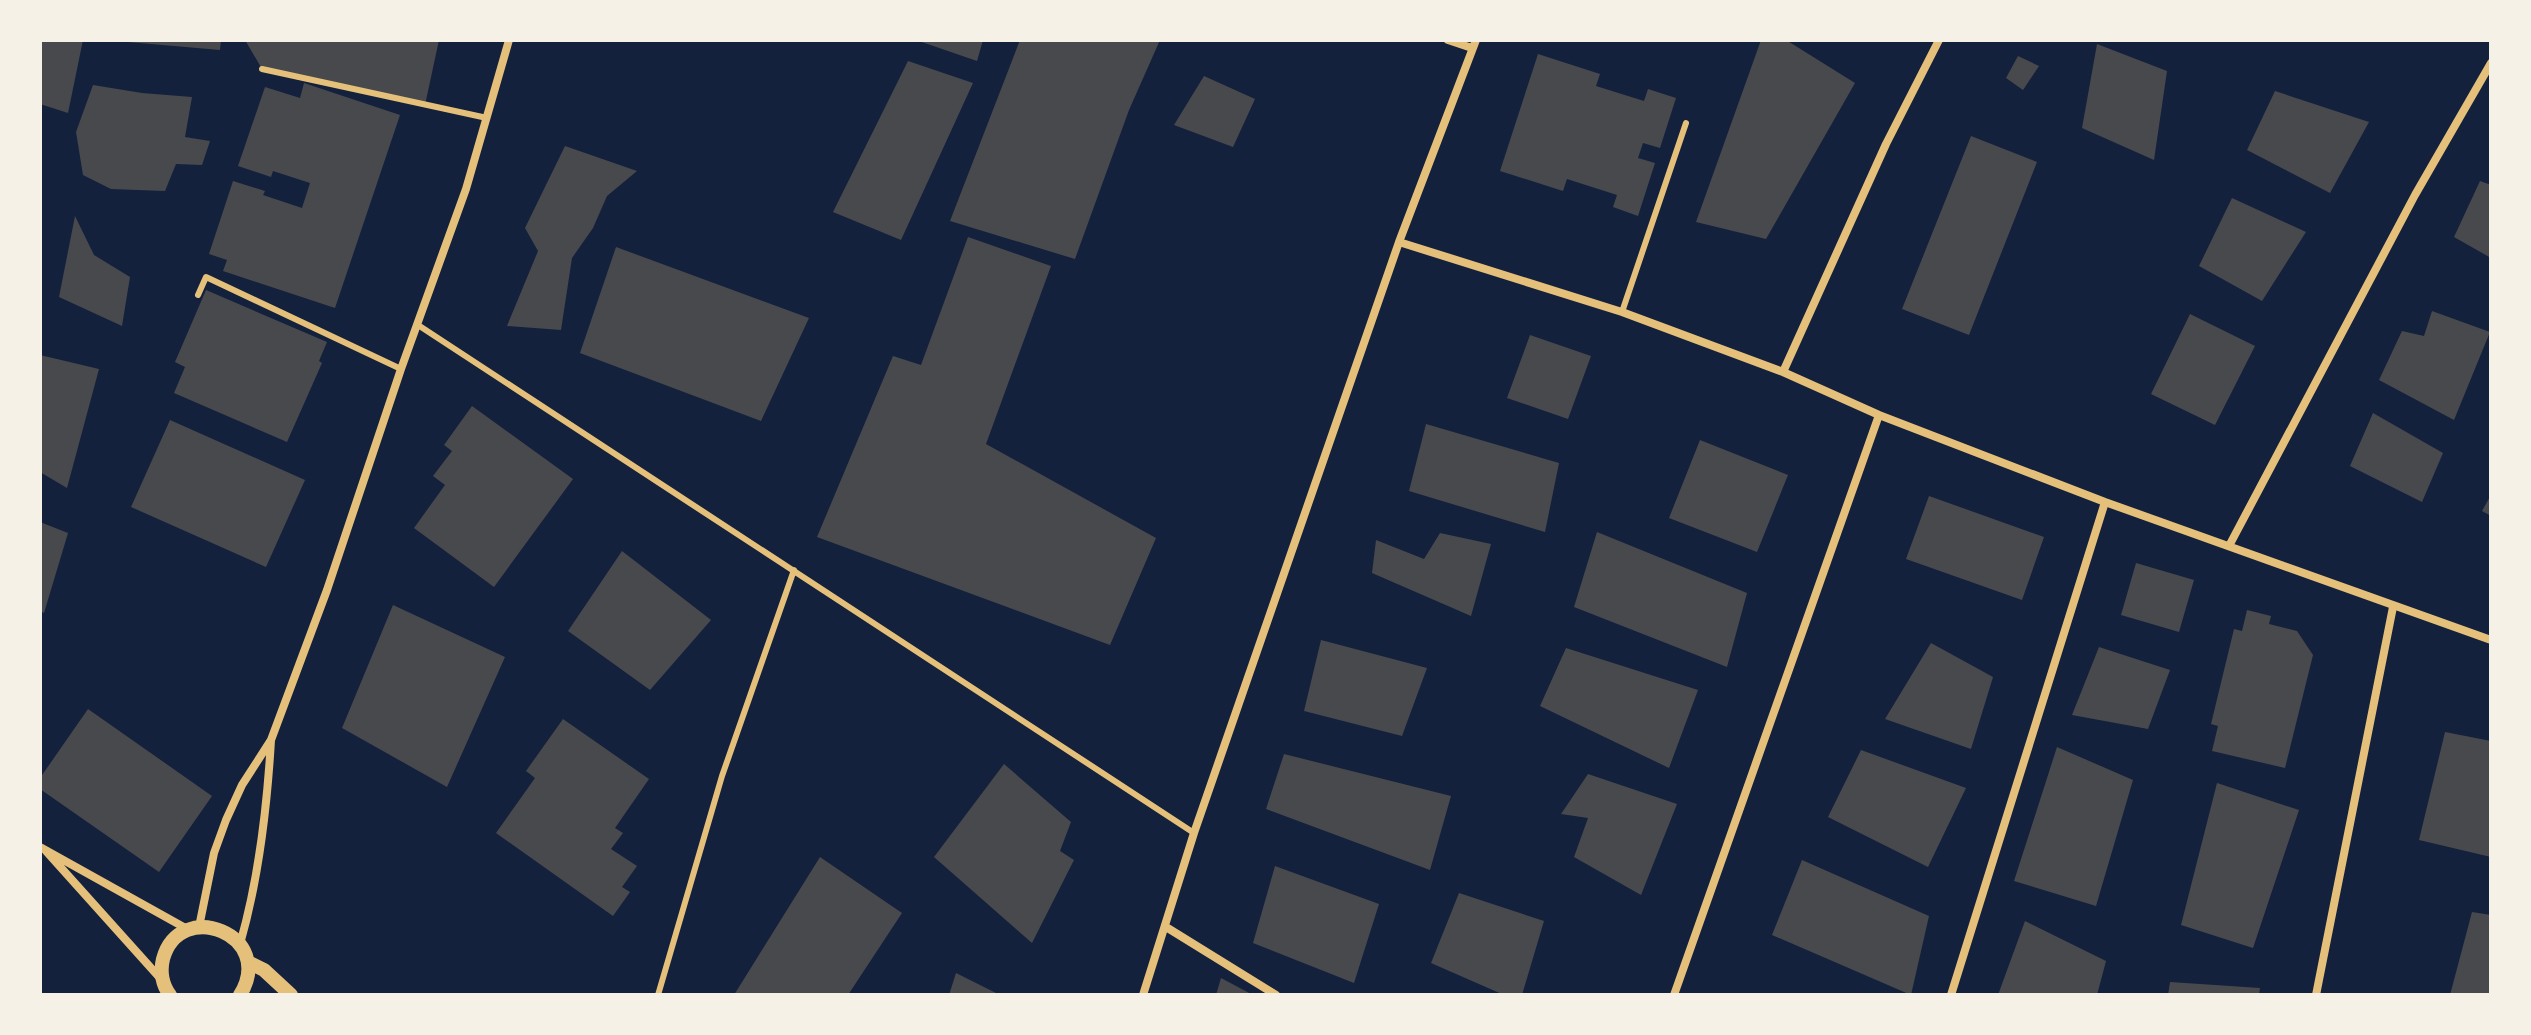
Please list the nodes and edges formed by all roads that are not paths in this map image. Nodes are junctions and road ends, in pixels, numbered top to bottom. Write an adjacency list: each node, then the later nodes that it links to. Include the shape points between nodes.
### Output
1 (509, 40): 7 (street)
2 (1448, 40): 4 (street)
3 (1939, 40): 14 (street)
4 (1474, 44): 9 (street)
5 (2491, 63): 17 (street)
6 (262, 69): 7 (lane)
7 (487, 118): 12 (street)
8 (1686, 123): 11 (lane)
9 (1399, 242): 11 (street); 22 (street)
10 (198, 295): 13 (lane, via 206,277)
11 (1622, 312): 14 (street)
12 (418, 325): 13 (street); 18 (lane)
13 (401, 369): 21 (street)
14 (1783, 372): 15 (street)
15 (1879, 415): 16 (street); 35 (street)
16 (2105, 502): 17 (street); 36 (street)
17 (2229, 546): 19 (street)
18 (794, 570): 22 (lane); 29 (lane, via 722,776)
19 (2393, 607): 20 (street); 37 (street)
20 (2491, 640)
21 (271, 740): 25 (street, via 226,820); 26 (street, via 257,869)
22 (1194, 833): 24 (street)
23 (43, 849): 25 (street); 28 (street)
24 (1166, 927): 33 (street); 34 (street)
25 (194, 929): 26 (street, via 214,927); 28 (street, via 178,936 164,957)
26 (240, 944): 27 (street)
27 (248, 962): 30 (street); 31 (street)
28 (166, 990)
29 (659, 992): 32 (lane)
30 (240, 995)
31 (291, 995)
32 (670, 995)
33 (1143, 995)
34 (1276, 995)
35 (1674, 995)
36 (1951, 995)
37 (2316, 995)

